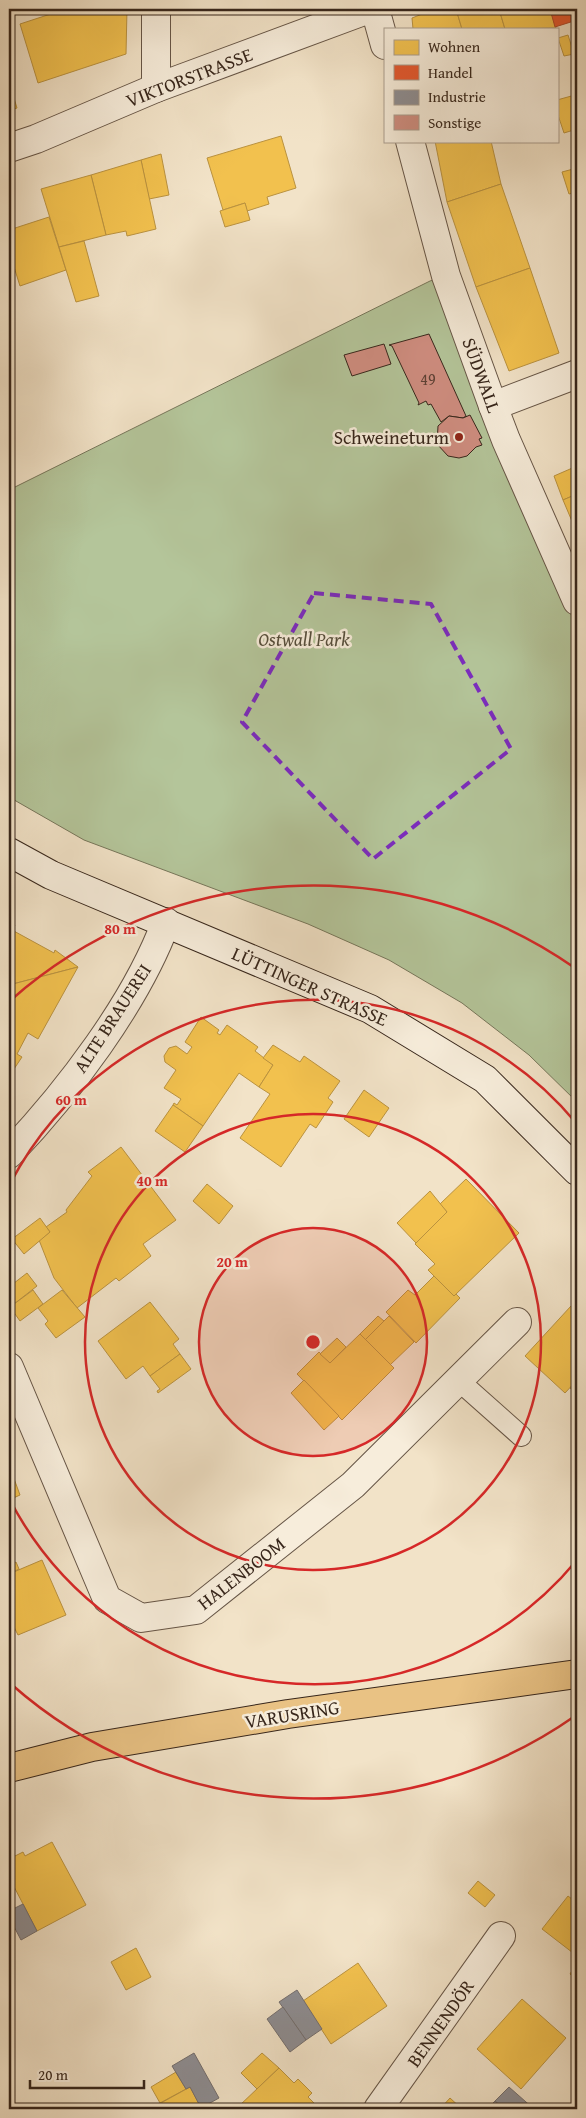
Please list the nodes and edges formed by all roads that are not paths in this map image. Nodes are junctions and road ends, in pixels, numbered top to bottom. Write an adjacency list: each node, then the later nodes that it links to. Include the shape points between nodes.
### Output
1 (156, 9): 5 (street)
2 (369, 9): 5 (street, VIKTORSTRASSE)
3 (375, 9): 4 (street)
4 (384, 42)
5 (156, 88): 7 (street, VIKTORSTRASSE)
6 (410, 142): 9 (street, SÜDWALL, via 446,276)
7 (9, 148)
8 (577, 374): 9 (street)
9 (493, 406): 10 (street, SÜDWALL)
10 (577, 601)
11 (9, 852): 12 (street, LÜTTINGER STRASSE, via 51,875)
12 (166, 922): 13 (street, ALTE BRAUEREI, via 156,949 83,1067); 14 (street, LÜTTINGER STRASSE, via 370,1009 485,1079)
13 (9, 1154)
14 (577, 1171)
15 (517, 1322): 17 (street, HALENBOOM)
16 (9, 1367): 17 (street, HALENBOOM, via 106,1599 141,1618 196,1610 353,1485)
17 (458, 1380): 18 (lane)
18 (521, 1436)
19 (577, 1674): 20 (main road, VARUSRING, via 249,1721 92,1747)
20 (9, 1768)
21 (501, 1936): 22 (street, BENNENDÖR)
22 (378, 2109)

